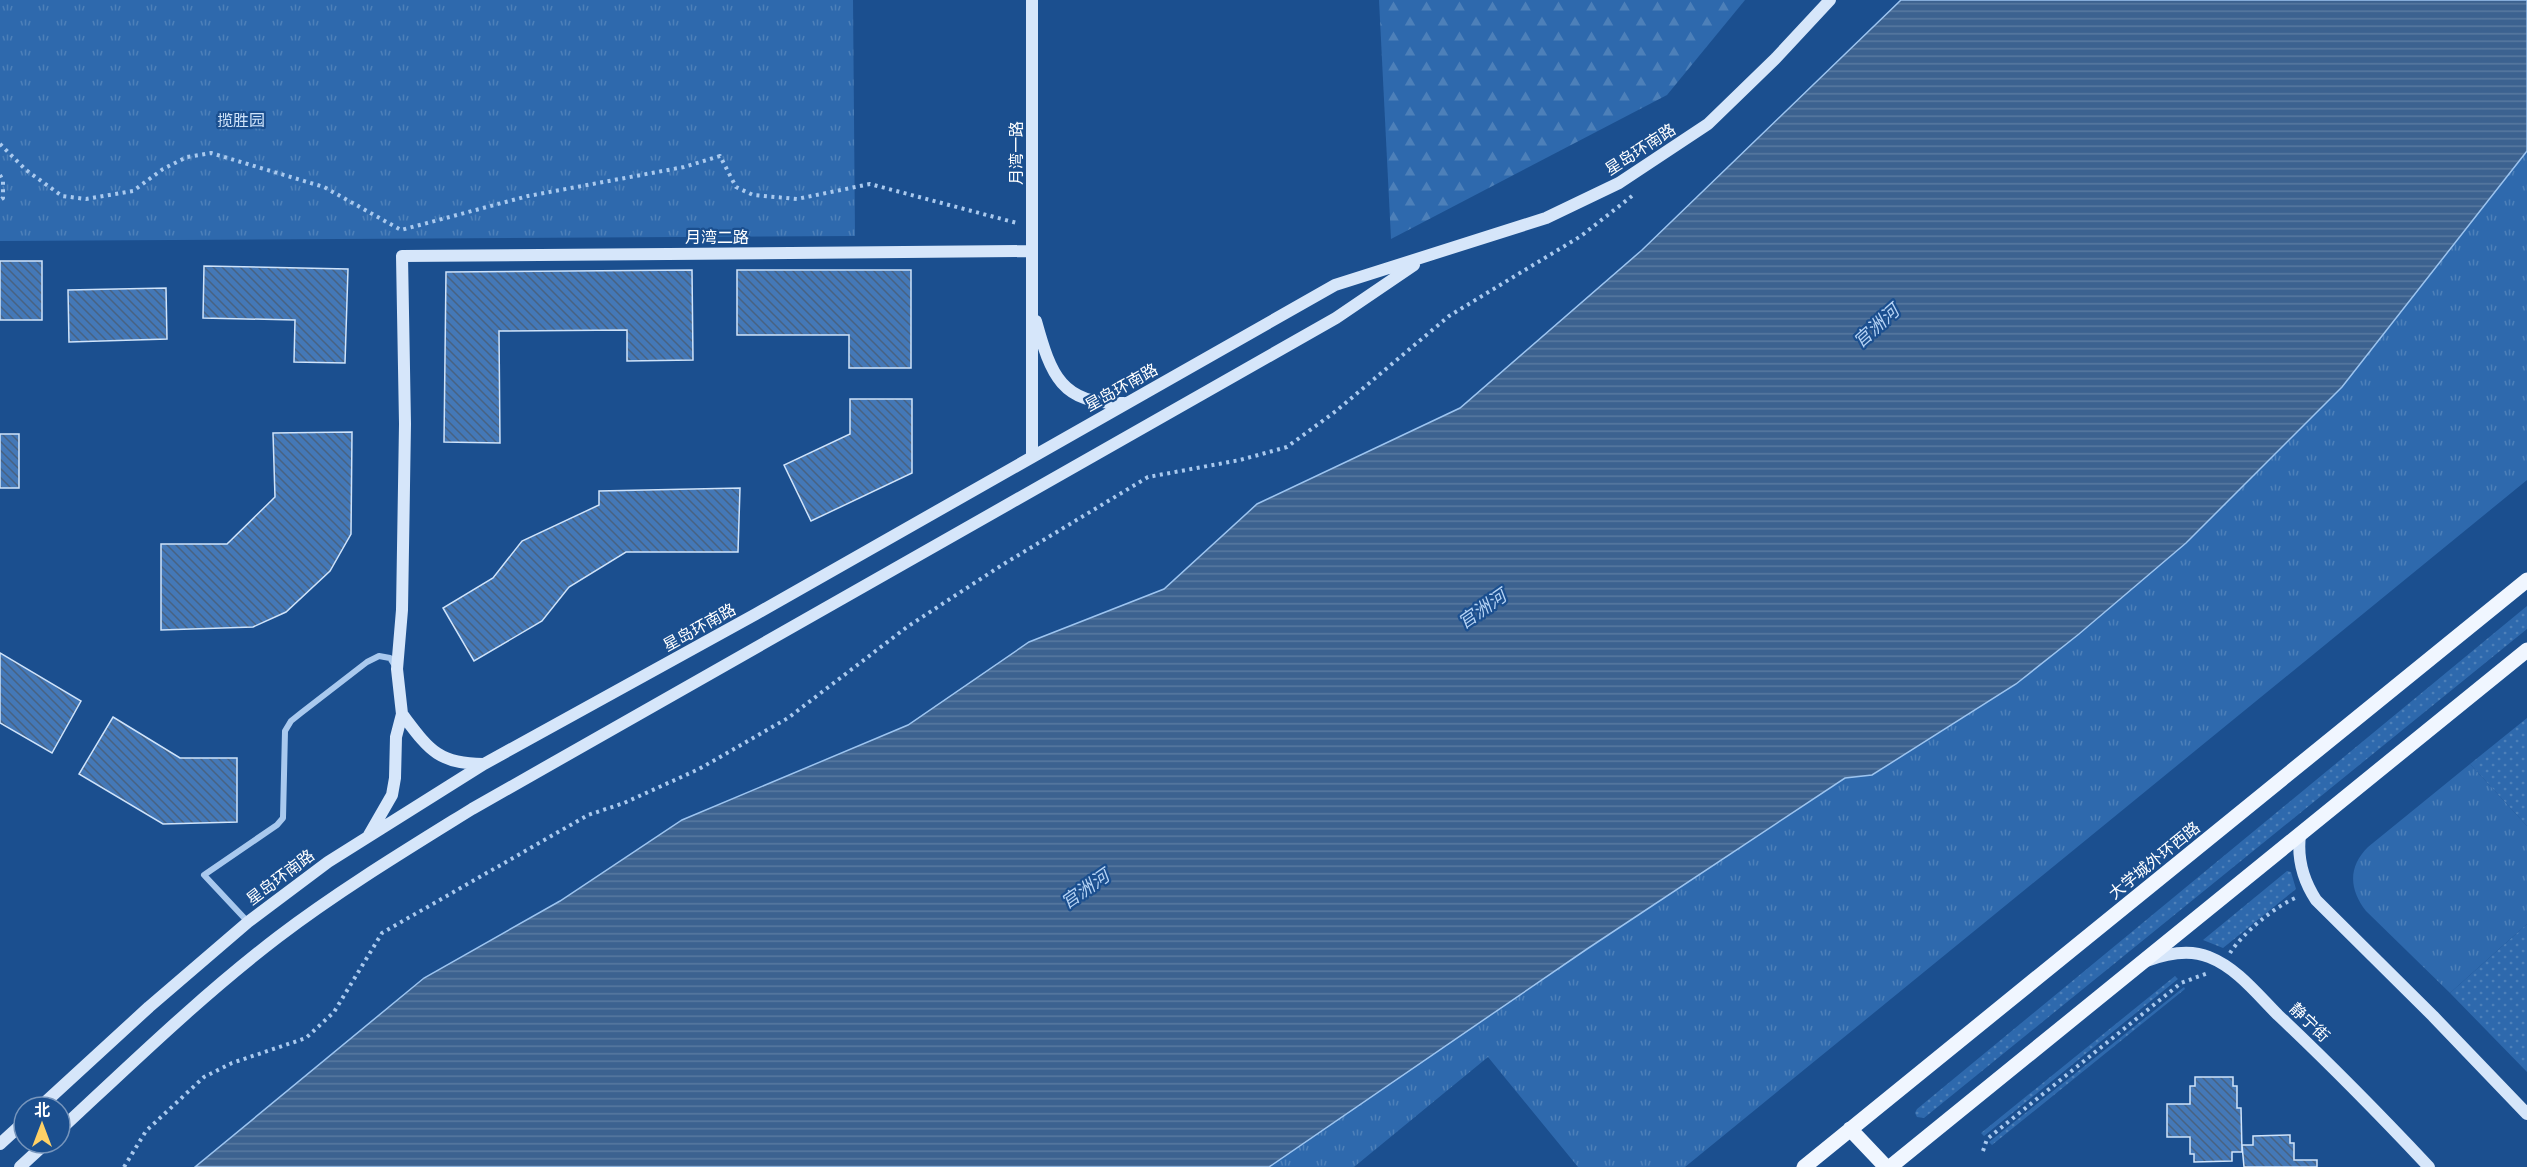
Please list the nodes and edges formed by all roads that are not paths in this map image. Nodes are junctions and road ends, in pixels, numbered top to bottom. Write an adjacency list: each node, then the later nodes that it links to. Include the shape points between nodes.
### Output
1 (1032, 0): 3 (main road, 月湾一路)
2 (1830, 0): 4 (main road, 星岛环南路, via 1708,124 1654,161 1585,201 1546,218)
3 (1032, 251): 5 (main road, 月湾一路); 10 (main road, 月湾二路, via 402,256 405,424 402,610)
4 (1425, 258): 6 (main road, 星岛环南路, via 1335,285); 19 (main road, 星岛环南路, via 1336,318 472,808 348,886 209,991)
5 (1032, 305): 6 (main road, 月湾一路, via 1050,365 1063,385 1075,395 1103,404); 7 (main road, 月湾一路)
6 (1128, 403): 7 (main road, 星岛环南路)
7 (1032, 456): 12 (main road, 星岛环南路)
8 (2527, 580): 20 (main road, 大学城外环西路)
9 (2527, 650): 13 (main road)
10 (397, 669): 11 (main road); 15 (street, via 390,658 379,656 367,662 291,721 285,731 283,818 204,875)
11 (402, 714): 12 (main road, via 432,750 448,760); 14 (main road, via 396,737 392,795)
12 (484, 764): 14 (main road, 星岛环南路)
13 (2300, 835): 16 (main road); 18 (main road, via 2301,865 2316,900)
14 (369, 836): 15 (main road, 星岛环南路)
15 (248, 922): 17 (main road, 星岛环南路)
16 (2142, 962): 26 (main road); 27 (main road, 静宁街, via 2163,955 2190,953 2206,955 2229,968 2337,1071)
17 (53, 1095)
18 (2527, 1114)
19 (72, 1119)
20 (1850, 1129): 25 (main road, 大学城外环西路); 26 (main road)
21 (12, 1133): 22 (main road)
22 (0, 1144)
23 (33, 1155): 24 (main road)
24 (20, 1167)
25 (1804, 1167)
26 (1888, 1167)
27 (2429, 1167)

